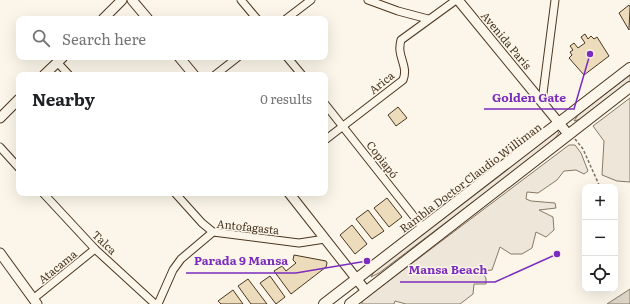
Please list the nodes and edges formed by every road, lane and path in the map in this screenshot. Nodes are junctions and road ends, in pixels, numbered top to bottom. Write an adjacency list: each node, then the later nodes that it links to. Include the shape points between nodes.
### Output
1 (122, 0): 8 (street)
2 (132, 0): 9 (street)
3 (241, 0): 10 (street)
4 (311, 0): 11 (street)
5 (368, 0): 12 (street)
6 (457, 0): 12 (street, Arica); 24 (street, Avenida París)
7 (555, 0): 24 (street)
8 (106, 16)
9 (145, 16)
10 (254, 16)
11 (290, 16)
12 (428, 19): 29 (street, Arica, via 401,40 399,55 405,68 403,80)
13 (60, 60): 18 (street); 19 (street)
14 (182, 60): 20 (street)
15 (234, 60): 21 (street)
16 (290, 60): 22 (street)
17 (630, 68): 28 (main road, Rambla Doctor Claudio Williman)
18 (47, 72)
19 (67, 72)
20 (192, 72)
21 (219, 72)
22 (300, 72)
23 (630, 88): 30 (main road)
24 (542, 101): 28 (street, Avenida París)
25 (16, 102): 27 (street)
26 (328, 108): 29 (street, Copiapó)
27 (0, 118)
28 (559, 123): 30 (street, Avenida París); 38 (main road, Rambla Doctor Claudio Williman)
29 (343, 126): 31 (street, Arica); 38 (street, Copiapó)
30 (568, 134): 34 (path, via 583,149); 44 (main road)
31 (328, 138)
32 (0, 147): 33 (street)
33 (16, 165)
34 (599, 184)
35 (46, 196): 41 (street, Talca)
36 (178, 196): 39 (street)
37 (291, 196): 40 (street)
38 (423, 228): 43 (main road, Rambla Doctor Claudio Williman)
39 (213, 232): 40 (street, Antofagasta, via 299,243); 46 (street, Antofagasta, via 181,259)
40 (325, 239): 43 (street)
41 (95, 249): 45 (street, Atacama); 46 (street, Talca)
42 (0, 253): 45 (street)
43 (356, 279): 44 (street); 47 (main road, Rambla Doctor Claudio Williman)
44 (366, 291): 48 (main road)
45 (35, 302)
46 (157, 304)
47 (324, 304)
48 (350, 304)

